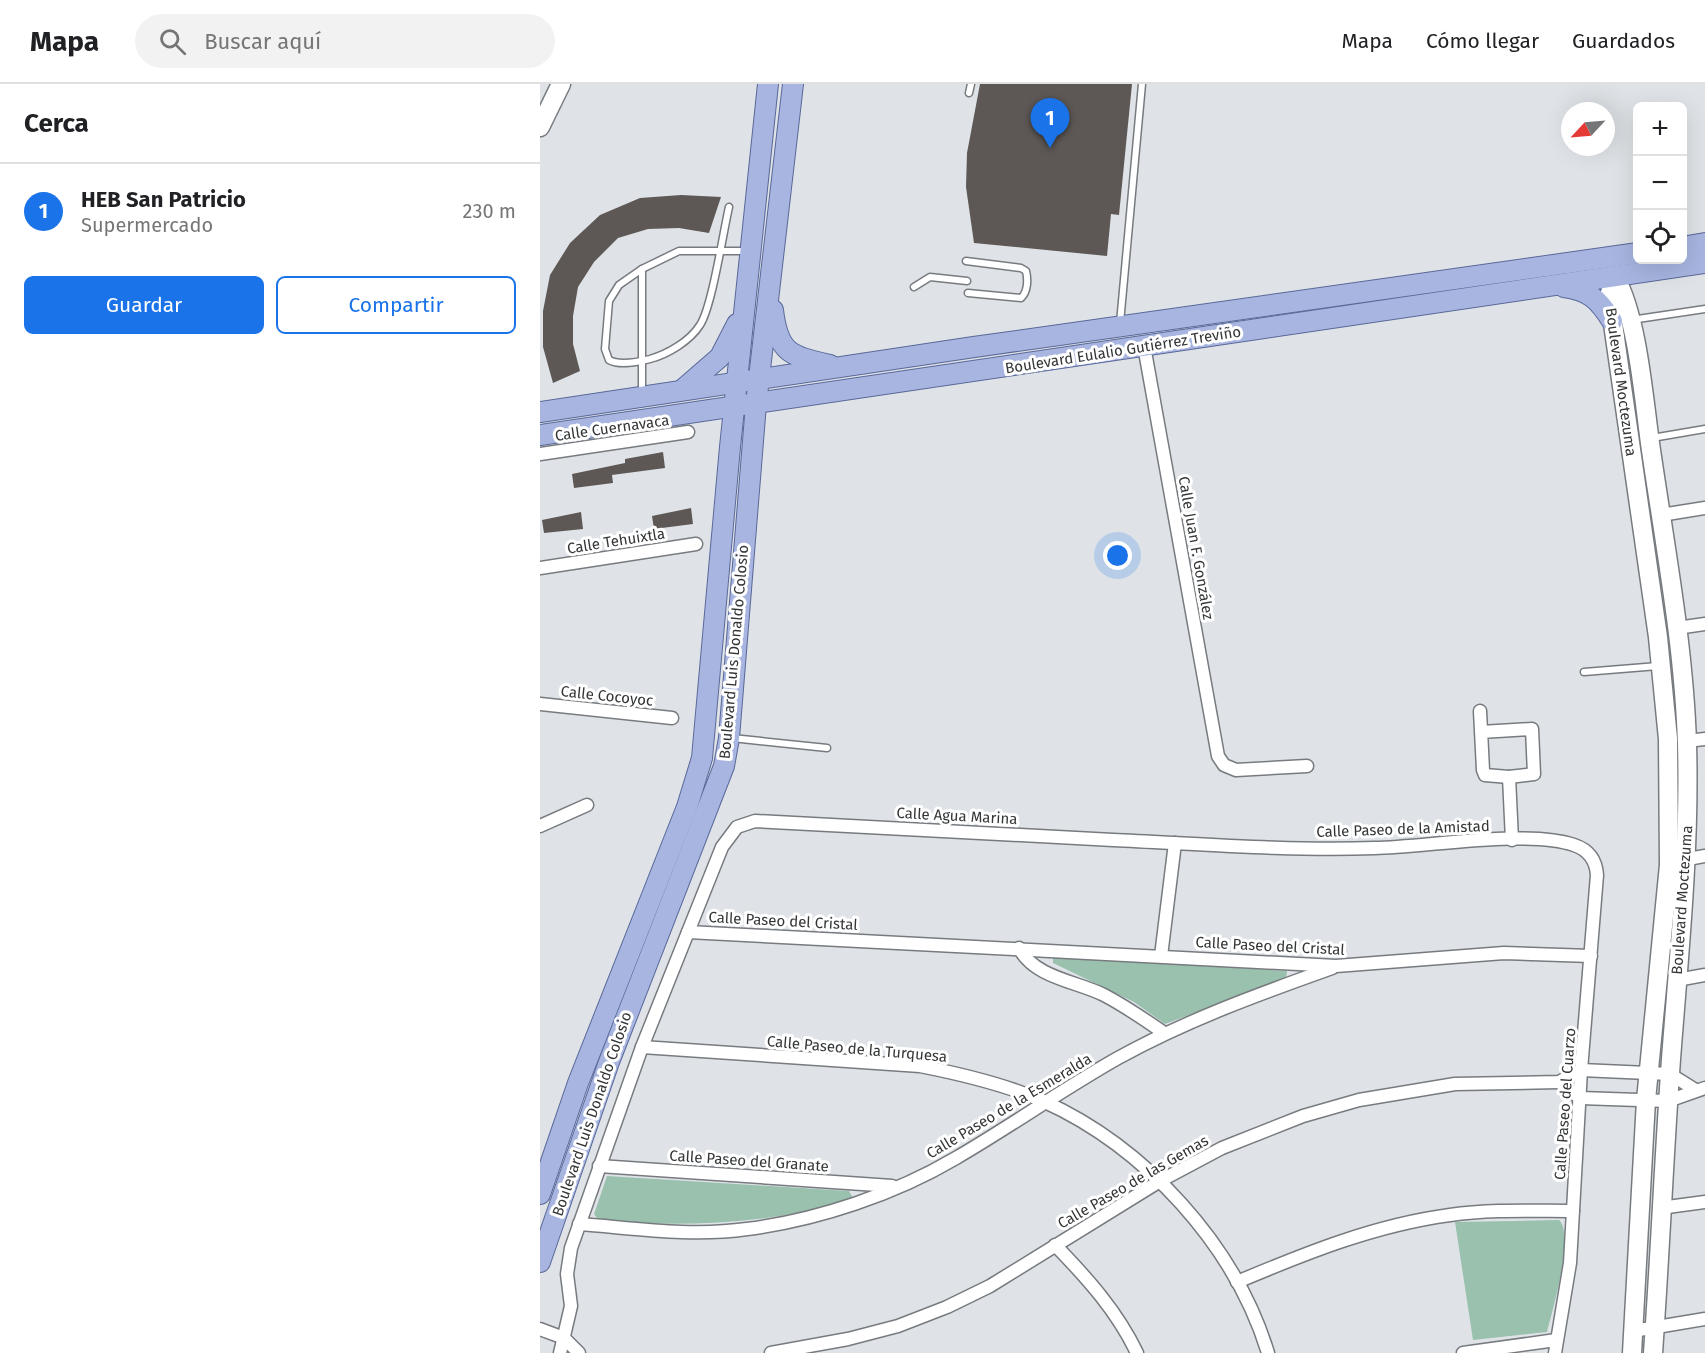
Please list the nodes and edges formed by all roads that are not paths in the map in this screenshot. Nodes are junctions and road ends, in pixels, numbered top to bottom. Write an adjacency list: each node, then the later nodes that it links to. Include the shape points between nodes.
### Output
1 (561, 84): 7 (main road)
2 (768, 84): 10 (main road, Boulevard Luis Donaldo Colosio)
3 (793, 84): 17 (main road, Boulevard Luis Donaldo Colosio)
4 (971, 84): 6 (lane)
5 (1142, 84): 26 (lane)
6 (969, 93)
7 (540, 127)
8 (729, 207): 9 (lane)
9 (719, 249): 10 (lane); 16 (lane, via 678,251); 29 (lane, via 701,323 678,345)
10 (751, 251): 24 (main road, Boulevard Luis Donaldo Colosio)
11 (1633, 254): 15 (main road, Boulevard Eulalio Gutiérrez Treviño)
12 (966, 261): 22 (lane, via 1021,268 1028,277 1022,298)
13 (1633, 263): 18 (main road)
14 (1705, 263): 18 (main road, Boulevard Eulalio Gutiérrez Treviño)
15 (1554, 265): 18 (main road, via 1598,268); 26 (main road, Boulevard Eulalio Gutiérrez Treviño)
16 (642, 269): 29 (lane); 29 (lane, via 609,301 605,349 613,362)
17 (770, 277): 30 (main road, via 775,326 784,348 800,358); 32 (main road, Boulevard Luis Donaldo Colosio)
18 (1615, 277): 20 (main road, Boulevard Eulalio Gutiérrez Treviño); 25 (main road, Boulevard Moctezuma, via 1609,296)
19 (967, 281): 21 (lane, via 930,277)
20 (1553, 285): 25 (main road, via 1587,292); 28 (main road, Boulevard Eulalio Gutiérrez Treviño)
21 (914, 287)
22 (968, 293)
23 (1705, 309): 25 (lane)
24 (744, 312): 33 (main road, Boulevard Luis Donaldo Colosio); 34 (main road, via 720,357)
25 (1621, 320): 43 (main road, Boulevard Moctezuma); 52 (main road, Boulevard Moctezuma)
26 (1119, 326): 27 (main road, Boulevard Eulalio Gutiérrez Treviño)
27 (979, 346): 30 (main road, Boulevard Eulalio Gutiérrez Treviño); 31 (main road)
28 (1144, 346): 31 (main road, Boulevard Eulalio Gutiérrez Treviño); 61 (street, Calle Juan F. González, via 1218,756 1224,765 1236,770)
29 (640, 362): 35 (lane)
30 (842, 368): 32 (main road, Boulevard Eulalio Gutiérrez Treviño)
31 (1001, 368): 36 (main road, Boulevard Eulalio Gutiérrez Treviño)
32 (759, 381): 33 (main road, Boulevard Eulalio Gutiérrez Treviño); 36 (main road, Boulevard Luis Donaldo Colosio)
33 (736, 384): 34 (main road, Boulevard Eulalio Gutiérrez Treviño); 37 (main road, Boulevard Luis Donaldo Colosio)
34 (680, 392): 35 (main road, Boulevard Eulalio Gutiérrez Treviño)
35 (642, 397): 38 (main road, Boulevard Eulalio Gutiérrez Treviño)
36 (756, 404): 37 (main road, Boulevard Eulalio Gutiérrez Treviño); 58 (main road, Boulevard Luis Donaldo Colosio)
37 (734, 407): 39 (main road, Boulevard Eulalio Gutiérrez Treviño); 44 (main road, Boulevard Luis Donaldo Colosio)
38 (540, 412)
39 (693, 412): 42 (main road, Boulevard Eulalio Gutiérrez Treviño); 44 (main road, via 720,427)
40 (1705, 429): 43 (lane)
41 (688, 432): 45 (street, Calle Cuernavaca)
42 (540, 435)
43 (1649, 438): 47 (main road, Boulevard Moctezuma)
44 (730, 447): 90 (main road, Boulevard Luis Donaldo Colosio, via 706,728 697,780 578,1083)
45 (540, 454)
46 (1705, 508): 47 (street)
47 (1661, 515): 51 (main road, Boulevard Moctezuma)
48 (696, 544): 49 (street, Calle Tehuixtla)
49 (540, 568)
50 (1705, 624): 51 (street)
51 (1677, 628): 59 (main road, Boulevard Moctezuma)
52 (1661, 666): 53 (lane); 79 (main road, Boulevard Moctezuma, via 1668,739 1669,865)
53 (1584, 672)
54 (540, 704): 56 (street, Calle Cocoyoc)
55 (1480, 711): 57 (street)
56 (672, 718)
57 (1481, 732): 62 (street, via 1483,773); 62 (street, via 1532,729 1535,771 1532,775)
58 (729, 738): 60 (lane); 96 (main road, Boulevard Luis Donaldo Colosio, via 715,794 613,1052)
59 (1696, 740): 68 (main road, Boulevard Moctezuma)
60 (827, 748)
61 (1307, 766)
62 (1509, 777): 65 (street)
63 (587, 805): 64 (street)
64 (540, 826)
65 (1512, 840): 66 (street, Calle Paseo de la Amistad, via 1364,848); 67 (street, Calle Paseo de la Amistad, via 1563,842 1576,845)
66 (1176, 843): 69 (street, Calle Agua Marina, via 755,821 737,827 722,847); 71 (street)
67 (1592, 857): 72 (street, Calle Paseo del Cuarzo, via 1597,874)
68 (1696, 857): 75 (main road, Boulevard Moctezuma)
69 (688, 932): 70 (street, Calle Paseo del Cristal); 77 (street)
70 (1019, 948): 71 (street, Calle Paseo del Cristal); 76 (street, via 1032,965 1101,994)
71 (1161, 956): 73 (street, Calle Paseo del Cristal)
72 (1591, 956): 73 (street, Calle Paseo del Cristal, via 1504,953); 78 (street, Calle Paseo del Cuarzo)
73 (1335, 966): 76 (street, Calle Paseo de la Esmeralda)
74 (1705, 975): 75 (street)
75 (1677, 980): 80 (main road, Boulevard Moctezuma)
76 (1164, 1033): 85 (street, Calle Paseo de la Esmeralda)
77 (642, 1047): 85 (street, Calle Paseo de la Turquesa, via 920,1066 964,1075); 87 (street)
78 (1581, 1070): 79 (street); 81 (street, Calle Paseo de las Gemas); 83 (street, Calle Paseo del Cuarzo)
79 (1648, 1073): 80 (street); 84 (main road, Boulevard Moctezuma)
80 (1670, 1074): 82 (street); 86 (main road, Boulevard Moctezuma)
81 (1559, 1082): 83 (street); 88 (street, Calle Paseo de las Gemas, via 1455,1084 1359,1100 1251,1135)
82 (1699, 1089): 86 (street)
83 (1580, 1098): 84 (street); 93 (street, Calle Paseo del Cuarzo)
84 (1646, 1100): 86 (street); 101 (main road, Boulevard Moctezuma)
85 (1043, 1101): 88 (street, Calle Paseo de la Turquesa, via 1085,1124); 89 (street, Calle Paseo de la Esmeralda, via 954,1160)
86 (1668, 1101): 92 (main road, Boulevard Moctezuma)
87 (599, 1166): 89 (street, Calle Paseo del Granate); 94 (street)
88 (1160, 1181): 95 (street, Calle Paseo de las Gemas); 97 (street, Calle Paseo de la Turquesa, via 1191,1216)
89 (896, 1187): 94 (street, Calle Paseo de la Esmeralda, via 803,1218 747,1229 703,1232)
90 (540, 1194)
91 (1705, 1202): 92 (street)
92 (1660, 1208): 99 (main road, Boulevard Moctezuma)
93 (1573, 1211): 97 (street, via 1485,1211 1406,1223 1308,1252); 103 (street, Calle Paseo del Cuarzo, via 1570,1263)
94 (579, 1224): 102 (street, via 567,1263 571,1306)
95 (1055, 1245): 104 (street, via 1105,1300); 107 (street, Calle Paseo de las Gemas, via 990,1286 898,1326)
96 (540, 1262)
97 (1237, 1282): 108 (street, Calle Paseo de la Turquesa)
98 (1705, 1319): 99 (street)
99 (1655, 1327): 101 (street); 111 (main road, Boulevard Moctezuma)
100 (540, 1329): 102 (street)
101 (1633, 1331): 110 (main road, Boulevard Moctezuma)
102 (564, 1338): 105 (street); 106 (street)
103 (1555, 1347): 109 (street)
104 (1134, 1352)
105 (560, 1353)
106 (579, 1353)
107 (771, 1353)
108 (1268, 1353)
109 (1463, 1353)
110 (1632, 1353)
111 (1653, 1353)

